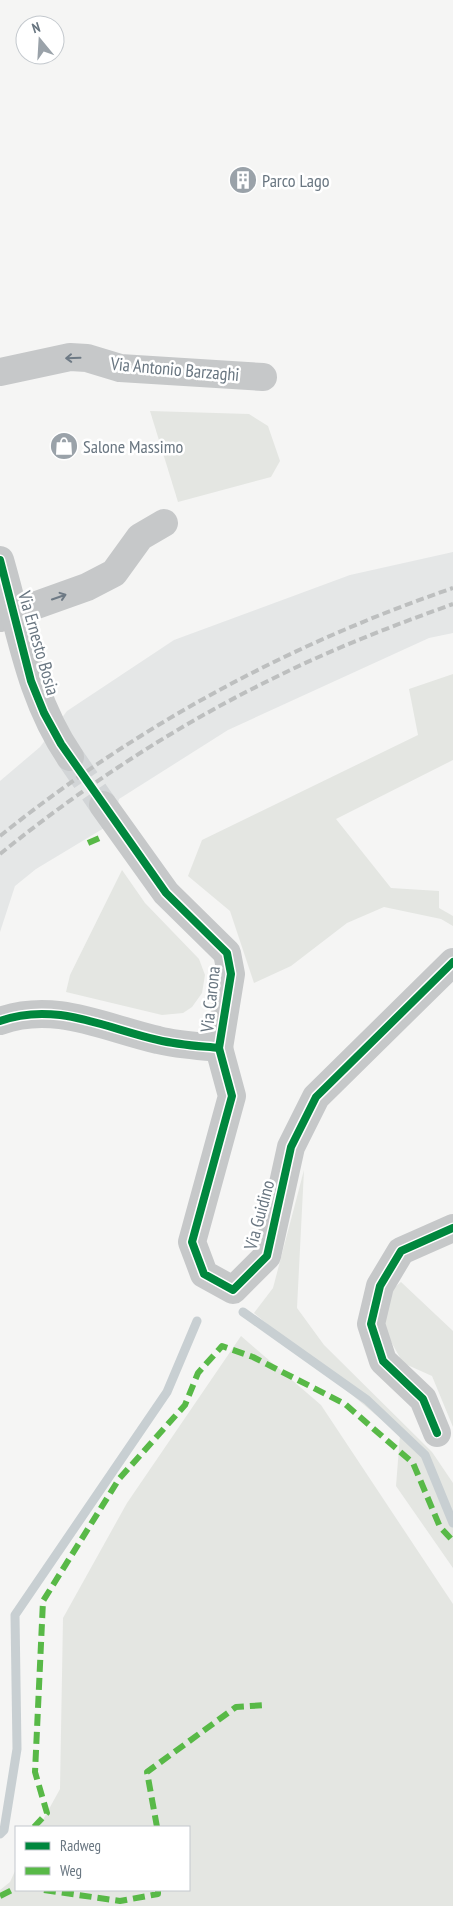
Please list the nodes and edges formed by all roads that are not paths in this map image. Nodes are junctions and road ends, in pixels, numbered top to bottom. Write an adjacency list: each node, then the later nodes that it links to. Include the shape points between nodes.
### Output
1 (0, 372): 2 (street, Via Antonio Barzaghi, one-way to 1, via 120,368 87,358 70,357)
2 (263, 377)
3 (164, 523): 5 (street, one-way to 3, via 87,588 114,573 140,537)
4 (0, 560): 5 (street, Via Ernesto Bosia)
5 (7, 615): 6 (street, Via Ernesto Bosia, via 44,714)
6 (70, 757)
7 (102, 805): 10 (street, Via Carona, via 166,893 227,953 231,974)
8 (453, 962): 10 (street, Via Guidino, via 316,1097 291,1147 267,1256 233,1290 204,1274 192,1242 232,1096)
9 (0, 1021): 10 (street, Via Carona, via 34,1013 63,1014 158,1040)
10 (220, 1048)
11 (453, 1228): 12 (street, via 401,1251 380,1286 371,1324 383,1361 423,1399)
12 (437, 1433)

